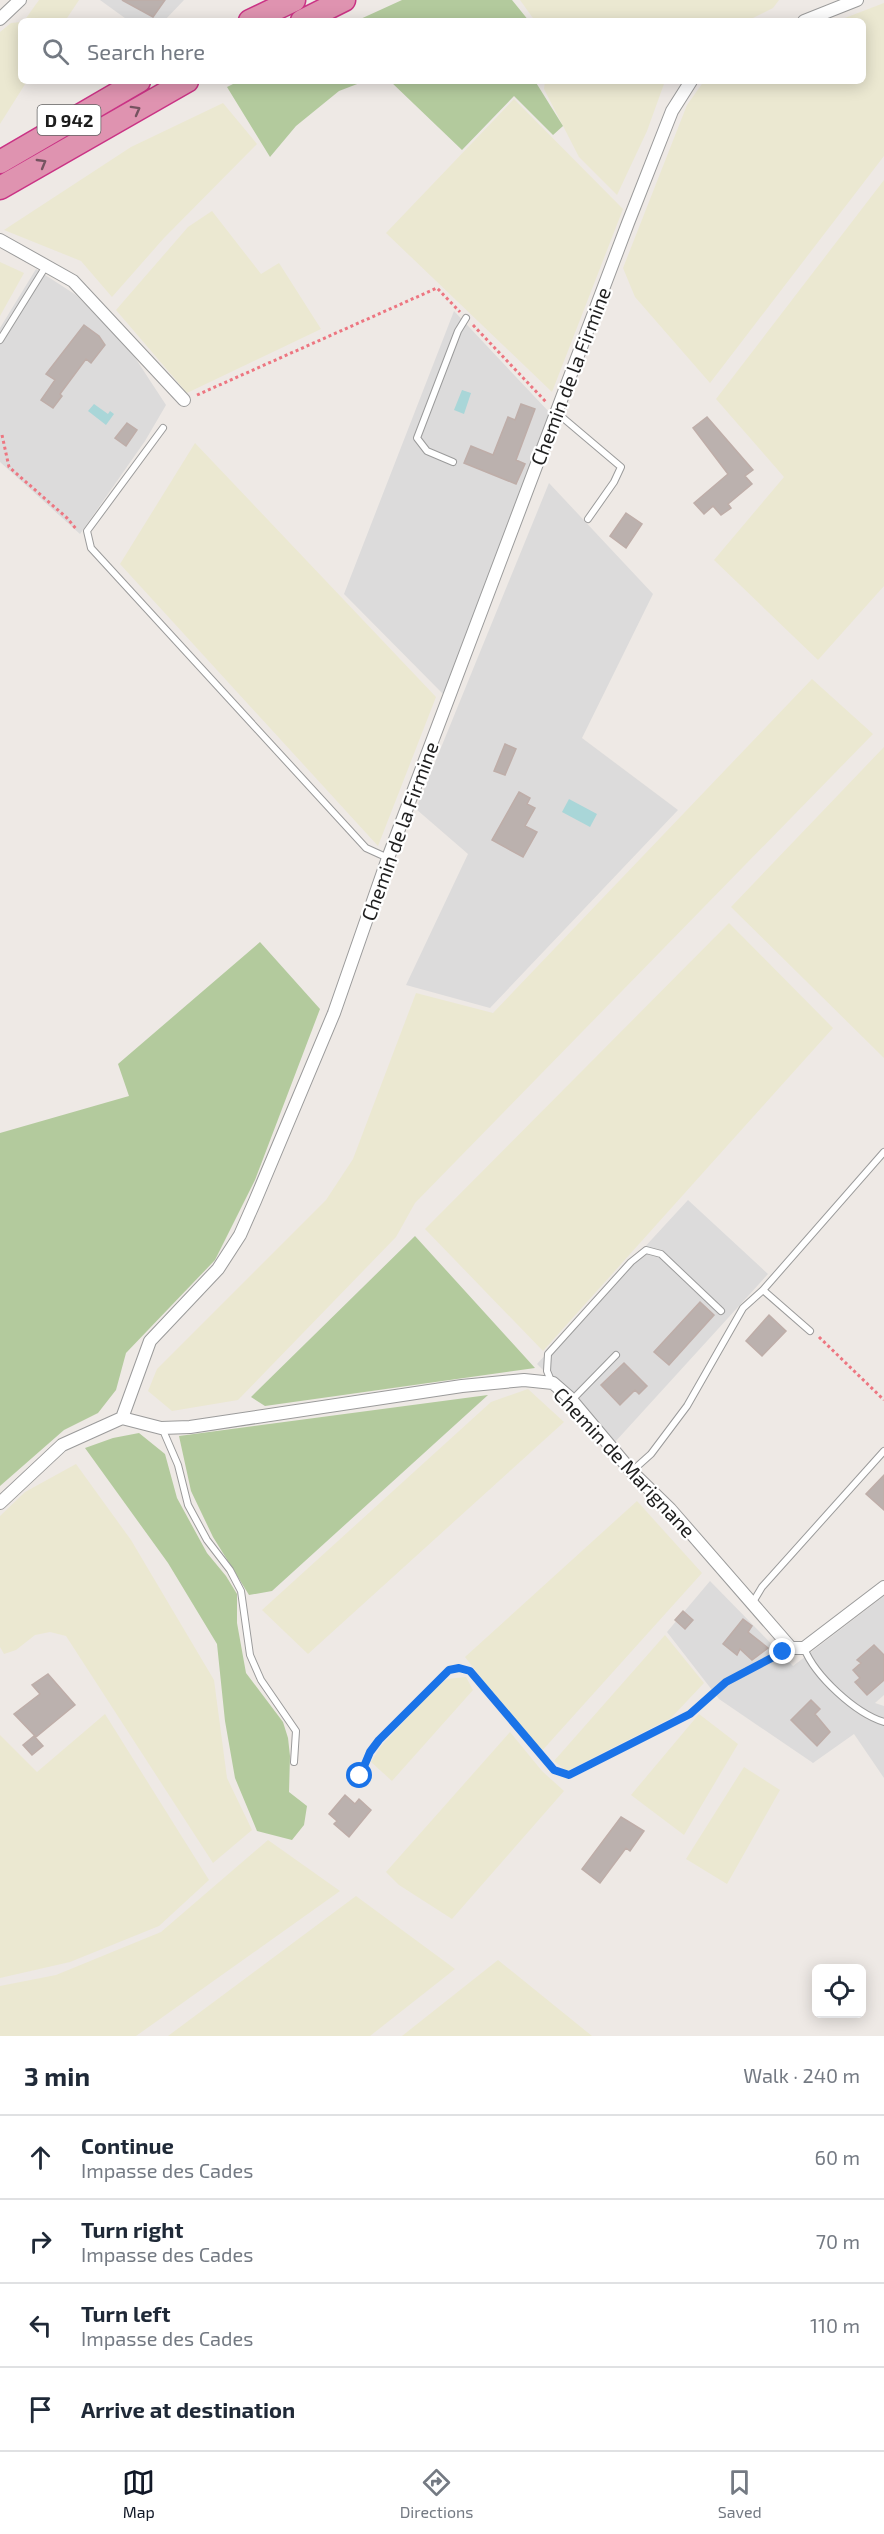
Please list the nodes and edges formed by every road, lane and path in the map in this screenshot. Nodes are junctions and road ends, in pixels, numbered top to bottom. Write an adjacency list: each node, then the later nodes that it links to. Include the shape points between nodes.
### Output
1 (20, 0): 8 (street)
2 (294, 0): 5 (highway)
3 (344, 0): 6 (highway)
4 (857, 0): 7 (street)
5 (256, 18)
6 (308, 18)
7 (812, 18)
8 (0, 19)
9 (134, 84): 12 (highway, D 942)
10 (182, 84): 13 (highway, D 942, one-way to 10)
11 (689, 84): 19 (street, Chemin de la Firmine, via 672,111)
12 (0, 162)
13 (0, 188)
14 (0, 240): 15 (street)
15 (47, 265): 17 (lane); 18 (street, via 73,282)
16 (466, 318): 18 (path, via 437,288); 19 (path); 22 (lane, via 417,438 428,451)
17 (0, 340)
18 (184, 400)
19 (556, 412): 23 (lane, via 621,467); 25 (street, Chemin de la Firmine)
20 (163, 428): 24 (lane, via 87,531)
21 (2, 435): 24 (path, via 9,467 67,518)
22 (453, 462)
23 (588, 519)
24 (91, 548): 25 (lane, via 366,849)
25 (388, 858): 34 (street, Chemin de la Firmine, via 334,1013 240,1235 218,1269 150,1341)
26 (884, 1152): 27 (lane)
27 (763, 1290): 29 (lane); 37 (lane, via 743,1308 687,1406 651,1454)
28 (721, 1311): 31 (lane, via 661,1254 646,1250 548,1354 547,1371)
29 (810, 1331): 32 (path)
30 (616, 1355): 33 (lane)
31 (553, 1383): 33 (street, Chemin de Marignane); 35 (street, Chemin de Marignane, via 524,1380 462,1386 245,1420)
32 (884, 1400)
33 (572, 1401): 37 (street, Chemin de Marignane)
34 (122, 1418): 35 (street, Chemin de Marignane); 38 (street, via 62,1445)
35 (161, 1428): 44 (lane, via 178,1465 188,1505 241,1591 250,1655 261,1680 296,1731)
36 (884, 1451): 40 (lane, via 762,1587)
37 (632, 1472): 40 (street, Chemin de Marignane)
38 (0, 1503)
39 (884, 1587): 42 (street)
40 (753, 1602): 41 (street, Chemin de Marignane)
41 (790, 1648): 42 (street); 45 (path, via 733,1678 690,1714 569,1775 554,1770 470,1671 449,1670 379,1740)
42 (804, 1648): 43 (lane, via 810,1664 854,1707)
43 (884, 1722)
44 (294, 1762)
45 (360, 1776)

